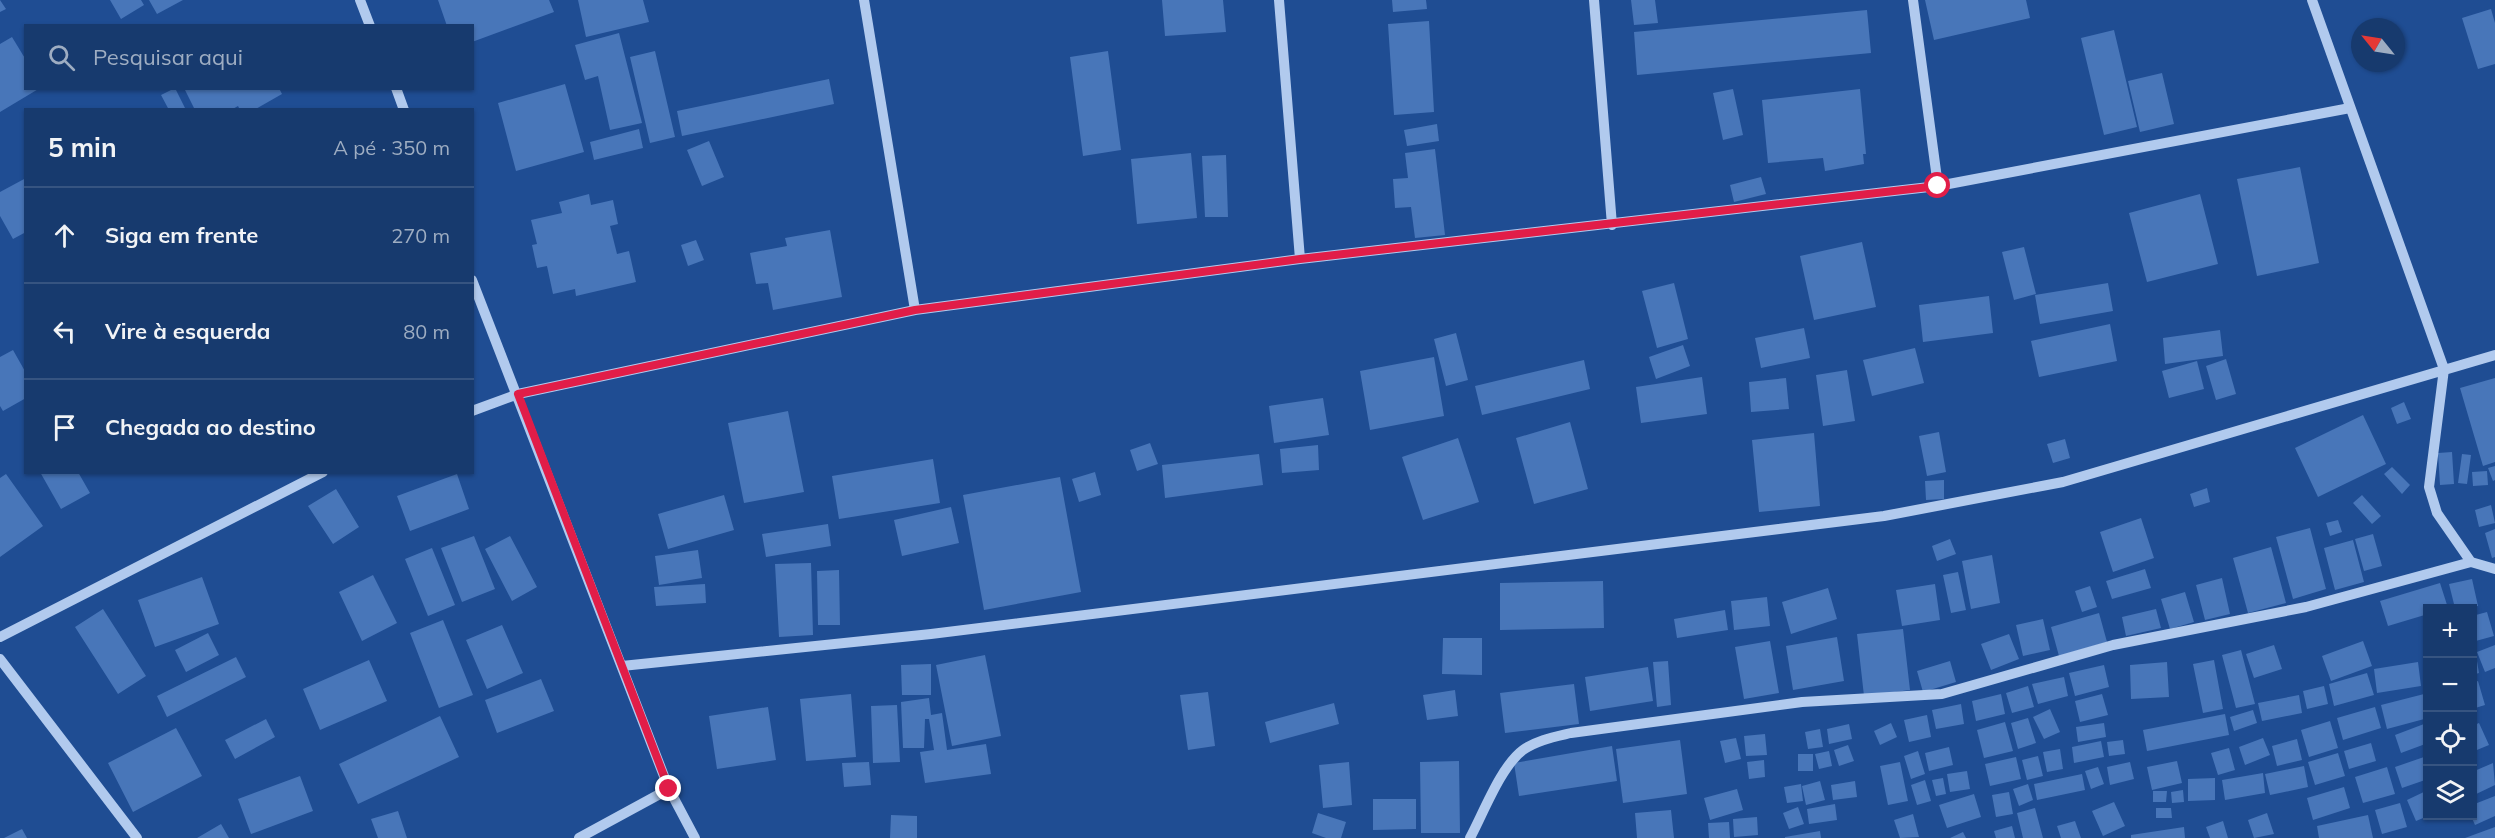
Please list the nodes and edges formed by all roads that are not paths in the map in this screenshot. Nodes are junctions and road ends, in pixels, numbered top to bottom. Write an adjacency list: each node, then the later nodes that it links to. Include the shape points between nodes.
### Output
1 (360, 0): 7 (street)
2 (864, 0): 15 (street)
3 (1280, 0): 13 (street)
4 (1594, 0): 12 (street)
5 (1913, 0): 11 (street)
6 (2312, 0): 10 (street)
7 (369, 24)
8 (397, 90): 9 (street)
9 (403, 108)
10 (2350, 108): 11 (street); 17 (street)
11 (1938, 186): 12 (street)
12 (1612, 225): 13 (street)
13 (1300, 259): 15 (street)
14 (474, 285): 18 (street)
15 (915, 310): 18 (street)
16 (2495, 355): 17 (street)
17 (2444, 369): 21 (street, via 2429,487 2437,513); 25 (street, via 2063,482 1884,516 943,633)
18 (518, 394): 19 (street); 25 (street)
19 (474, 410)
20 (319, 474): 23 (street)
21 (2471, 562): 22 (street); 30 (street, via 2307,607 2113,645 1942,694 1802,702 1542,739 1510,762)
22 (2495, 569)
23 (0, 637)
24 (0, 659): 27 (street)
25 (622, 666): 26 (street)
26 (669, 789): 28 (street); 29 (street)
27 (137, 838)
28 (579, 838)
29 (696, 838)
30 (1470, 838)

